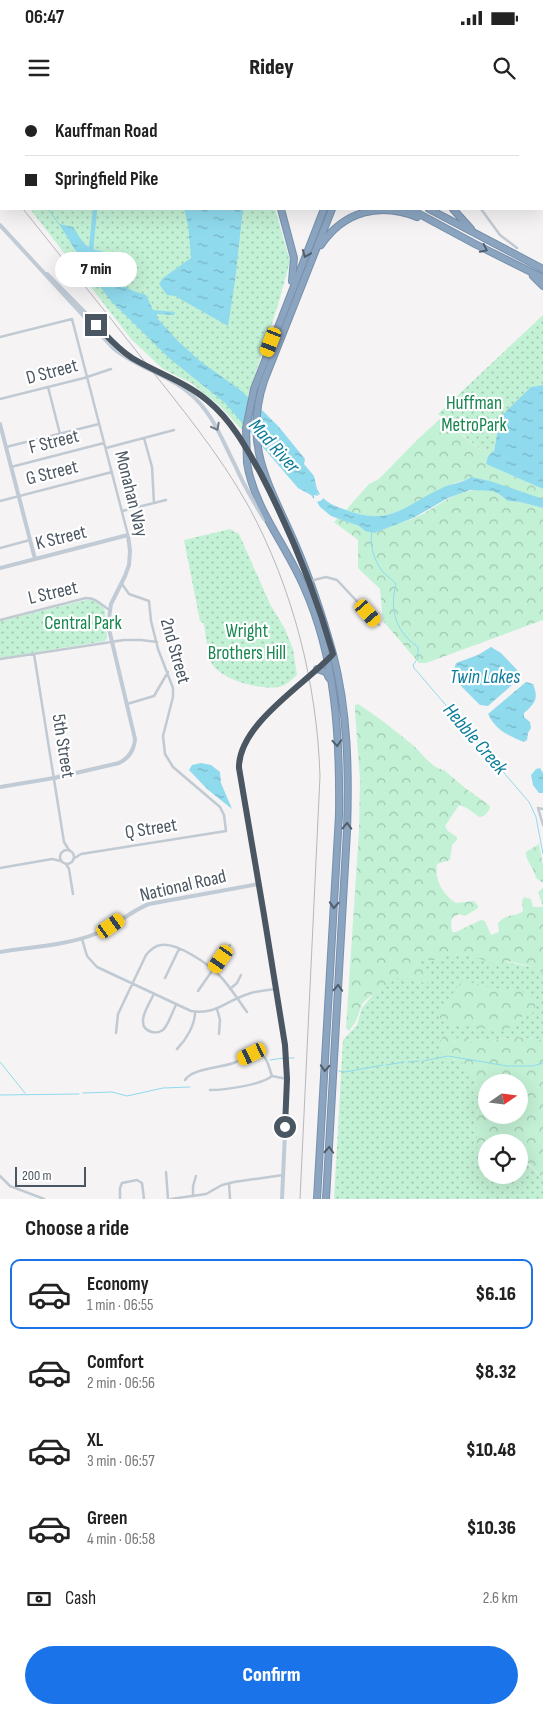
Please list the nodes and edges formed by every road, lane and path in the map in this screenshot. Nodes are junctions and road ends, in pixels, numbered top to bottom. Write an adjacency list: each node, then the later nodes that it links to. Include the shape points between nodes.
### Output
1 (281, 210): 18 (highway, via 294,258)
2 (324, 210): 18 (highway, one-way to 18)
3 (332, 210): 12 (highway)
4 (412, 210): 9 (highway)
5 (431, 210): 10 (highway)
6 (454, 210): 10 (highway)
7 (482, 210): 11 (street, via 500,235)
8 (0, 224): 15 (main road)
9 (442, 227): 12 (highway, via 397,210 374,210 349,218 336,227); 14 (highway, one-way to 14)
10 (480, 236): 13 (highway)
11 (517, 248)
12 (314, 254): 40 (highway, via 270,365 259,399 256,431 260,462)
13 (543, 269)
14 (526, 270): 16 (highway); 17 (highway)
15 (43, 271): 40 (main road, via 128,355 190,388 222,413 247,449); 43 (main road, one-way to 43, via 120,354 176,384 200,404 217,428 239,475)
16 (543, 278)
17 (543, 286)
18 (287, 302): 43 (highway, bridge, via 254,389 246,428 251,485)
19 (0, 337): 21 (street, Monahan Way, via 72,319)
20 (110, 370): 21 (street, D Street)
21 (87, 377): 22 (street, D Street); 25 (street, Monahan Way)
22 (48, 387): 23 (street, D Street); 27 (street)
23 (0, 400)
24 (0, 424): 30 (main road)
25 (99, 424): 27 (street); 29 (street, Monahan Way)
26 (174, 430): 28 (street, F Street)
27 (60, 434): 30 (street)
28 (144, 438): 31 (street, F Street); 37 (street, via 152,468)
29 (104, 443): 31 (street, Monahan Way); 32 (street, F Street)
30 (6, 447): 32 (main road)
31 (106, 448): 33 (street, Monahan Way)
32 (11, 467): 34 (main road)
33 (112, 472): 34 (street, G Street); 38 (street, Monahan Way)
34 (18, 496): 36 (street, G Street); 41 (main road)
35 (166, 500): 37 (street)
36 (0, 501)
37 (154, 503): 38 (street)
38 (122, 511): 39 (street, Monahan Way)
39 (128, 535): 44 (main road, K Street); 47 (main road, Monahan Way, via 130,558)
40 (292, 538): 46 (highway)
41 (30, 540): 42 (street); 44 (main road)
42 (0, 548)
43 (286, 552): 56 (highway, via 316,617)
44 (35, 559): 45 (main road, K Street)
45 (0, 568)
46 (309, 581): 50 (street, via 332,578 341,582); 54 (highway)
47 (121, 584): 48 (main road, Monahan Way); 52 (street, 2nd Street, via 128,594 149,601)
48 (110, 610): 49 (street, L Street, via 98,601 86,598); 51 (main road, Monahan Way)
49 (0, 620)
50 (379, 625)
51 (111, 642): 52 (street); 53 (street); 59 (main road, Monahan Way)
52 (157, 642): 58 (street, 2nd Street)
53 (34, 654): 55 (street); 61 (street, 5th Street)
54 (333, 654): 56 (main road); 118 (highway, one-way to 54, via 348,798 342,710)
55 (0, 659)
56 (328, 660): 57 (main road); 60 (highway)
57 (317, 668): 60 (highway, via 328,676); 76 (main road, bridge, via 258,725 240,756 239,768)
58 (168, 672): 59 (street, via 154,696); 65 (street, 2nd Street, via 174,693 163,736 165,754 173,767 220,807)
59 (127, 704): 61 (main road, Monahan Way, via 135,737 128,757 116,764)
60 (336, 722): 117 (highway, one-way to 117, via 339,815)
61 (54, 778): 62 (main road); 66 (street, 5th Street)
62 (0, 787)
63 (543, 810): 64 (street, via 538,808)
64 (543, 826)
65 (226, 831): 69 (street, Q Street)
66 (64, 842): 67 (street, 5th Street); 68 (street, 5th Street)
67 (70, 851): 68 (street); 69 (street, Q Street); 72 (street)
68 (61, 853): 70 (street); 71 (street)
69 (81, 854): 72 (street, Q Street)
70 (52, 859): 71 (street); 74 (street)
71 (61, 861): 73 (street)
72 (72, 861): 73 (street); 75 (street)
73 (65, 863): 75 (street)
74 (0, 868)
75 (69, 869): 77 (street)
76 (259, 884): 78 (main road, National Road, via 149,904 108,928); 87 (main road)
77 (73, 894)
78 (82, 938): 81 (main road, National Road); 85 (street, via 92,963)
79 (230, 945): 82 (street)
80 (179, 949): 82 (street); 84 (street); 85 (street, via 165,944 152,948)
81 (0, 952)
82 (214, 969): 86 (street); 88 (street)
83 (241, 975): 86 (street)
84 (165, 978)
85 (132, 984): 89 (street); 95 (street, via 118,1014)
86 (230, 989): 90 (street)
87 (276, 989): 90 (street, via 249,993); 99 (main road)
88 (198, 991)
89 (154, 994): 91 (street); 91 (street, via 143,1018 144,1027 149,1031 157,1033 164,1029)
90 (237, 999): 92 (street); 94 (street)
91 (176, 1005): 93 (street)
92 (217, 1009): 93 (street); 96 (street, via 220,1020)
93 (195, 1012): 97 (street, via 187,1037)
94 (246, 1012)
95 (116, 1034)
96 (218, 1034)
97 (177, 1049)
98 (272, 1076): 99 (street); 100 (street, via 265,1058 255,1053 228,1065 189,1075); 101 (street, via 231,1089)
99 (287, 1079): 103 (main road)
100 (185, 1080)
101 (210, 1090)
102 (166, 1172): 113 (street)
103 (283, 1175): 106 (street); 116 (main road)
104 (0, 1176): 110 (street, via 10,1186)
105 (196, 1176): 108 (street)
106 (229, 1183): 107 (street); 115 (street)
107 (202, 1194): 108 (street); 114 (street)
108 (193, 1196): 109 (street)
109 (178, 1198): 113 (street)
110 (44, 1199)
111 (120, 1199): 112 (street, via 122,1183 138,1180 142,1183)
112 (144, 1199)
113 (169, 1199)
114 (203, 1199)
115 (230, 1199)
116 (282, 1199)
117 (318, 1199)
118 (326, 1199)

